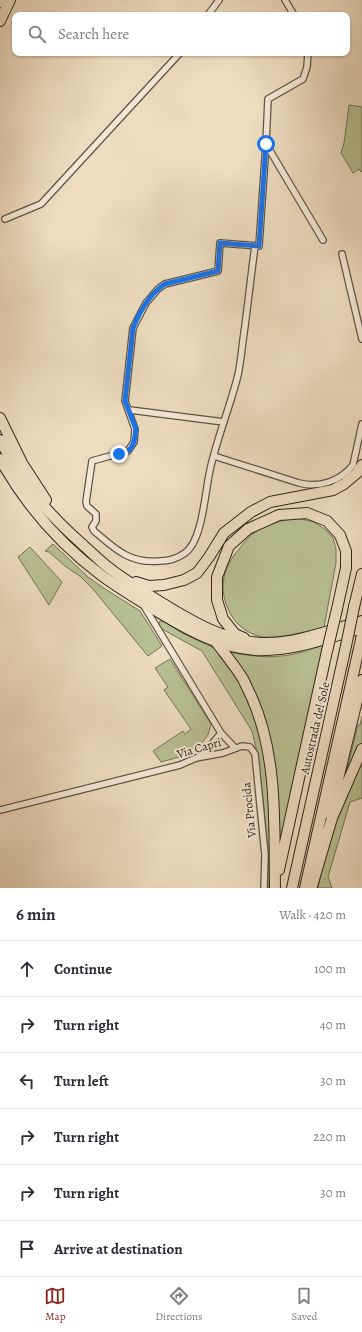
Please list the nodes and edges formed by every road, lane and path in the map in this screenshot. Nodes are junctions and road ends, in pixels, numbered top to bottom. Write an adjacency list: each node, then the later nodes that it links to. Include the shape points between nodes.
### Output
1 (3, 0): 5 (main road)
2 (10, 0): 8 (highway)
3 (219, 0): 6 (street)
4 (285, 0): 7 (street)
5 (0, 3)
6 (210, 12)
7 (292, 12)
8 (0, 21)
9 (177, 56): 12 (street, via 41,204)
10 (308, 56): 11 (street, via 303,79 268,99)
11 (266, 144): 13 (street); 14 (street, via 259,246)
12 (5, 219)
13 (323, 240)
14 (255, 246): 17 (street, via 220,243 218,271 165,284 146,303 133,328 125,401); 19 (street, via 238,373)
15 (342, 254): 16 (street)
16 (362, 339)
17 (130, 410): 19 (street); 22 (street, via 136,429 134,442 128,451 92,461 86,502 96,514 96,521 92,527 94,531 120,553 144,562 152,562 166,561 186,553 198,533)
18 (0, 418): 27 (highway, via 22,463)
19 (224, 422): 22 (street)
20 (362, 424): 22 (street, via 353,466 340,477 319,485 307,485)
21 (0, 440): 27 (highway, via 32,492)
22 (214, 456)
23 (0, 459): 26 (highway)
24 (362, 465): 29 (highway, via 344,484 332,490 270,502 251,512 224,533 197,573 184,580 149,586)
25 (0, 470): 26 (highway)
26 (33, 508): 30 (highway, via 91,567)
27 (68, 531): 29 (highway, via 107,567)
28 (362, 574): 45 (highway, Autostrada del Sole, bridge)
29 (123, 578): 34 (highway, via 209,630)
30 (142, 602): 35 (highway, via 191,631); 37 (street, Via Capri)
31 (362, 621): 34 (highway, via 288,641)
32 (362, 628): 35 (highway, via 301,646 275,650 241,648)
33 (361, 639): 42 (highway)
34 (249, 641): 44 (highway, bridge, via 235,634 223,619 216,600 217,577 229,546 248,529 279,515 307,514 327,521 340,534 346,550 346,568)
35 (216, 642): 44 (highway, via 243,680 255,705 266,741 274,819)
36 (362, 680): 42 (highway, via 333,800)
37 (221, 733): 38 (street, Via Capri); 40 (street, via 206,751)
38 (235, 748): 40 (street, Via Capri); 43 (street, Via Procida, via 250,747 255,754 265,855)
39 (362, 749): 47 (highway, via 332,818)
40 (196, 758): 41 (street, Via Capri, via 180,765)
41 (0, 810)
42 (313, 856): 46 (highway)
43 (264, 888)
44 (276, 888)
45 (292, 888)
46 (305, 888)
47 (311, 888)

